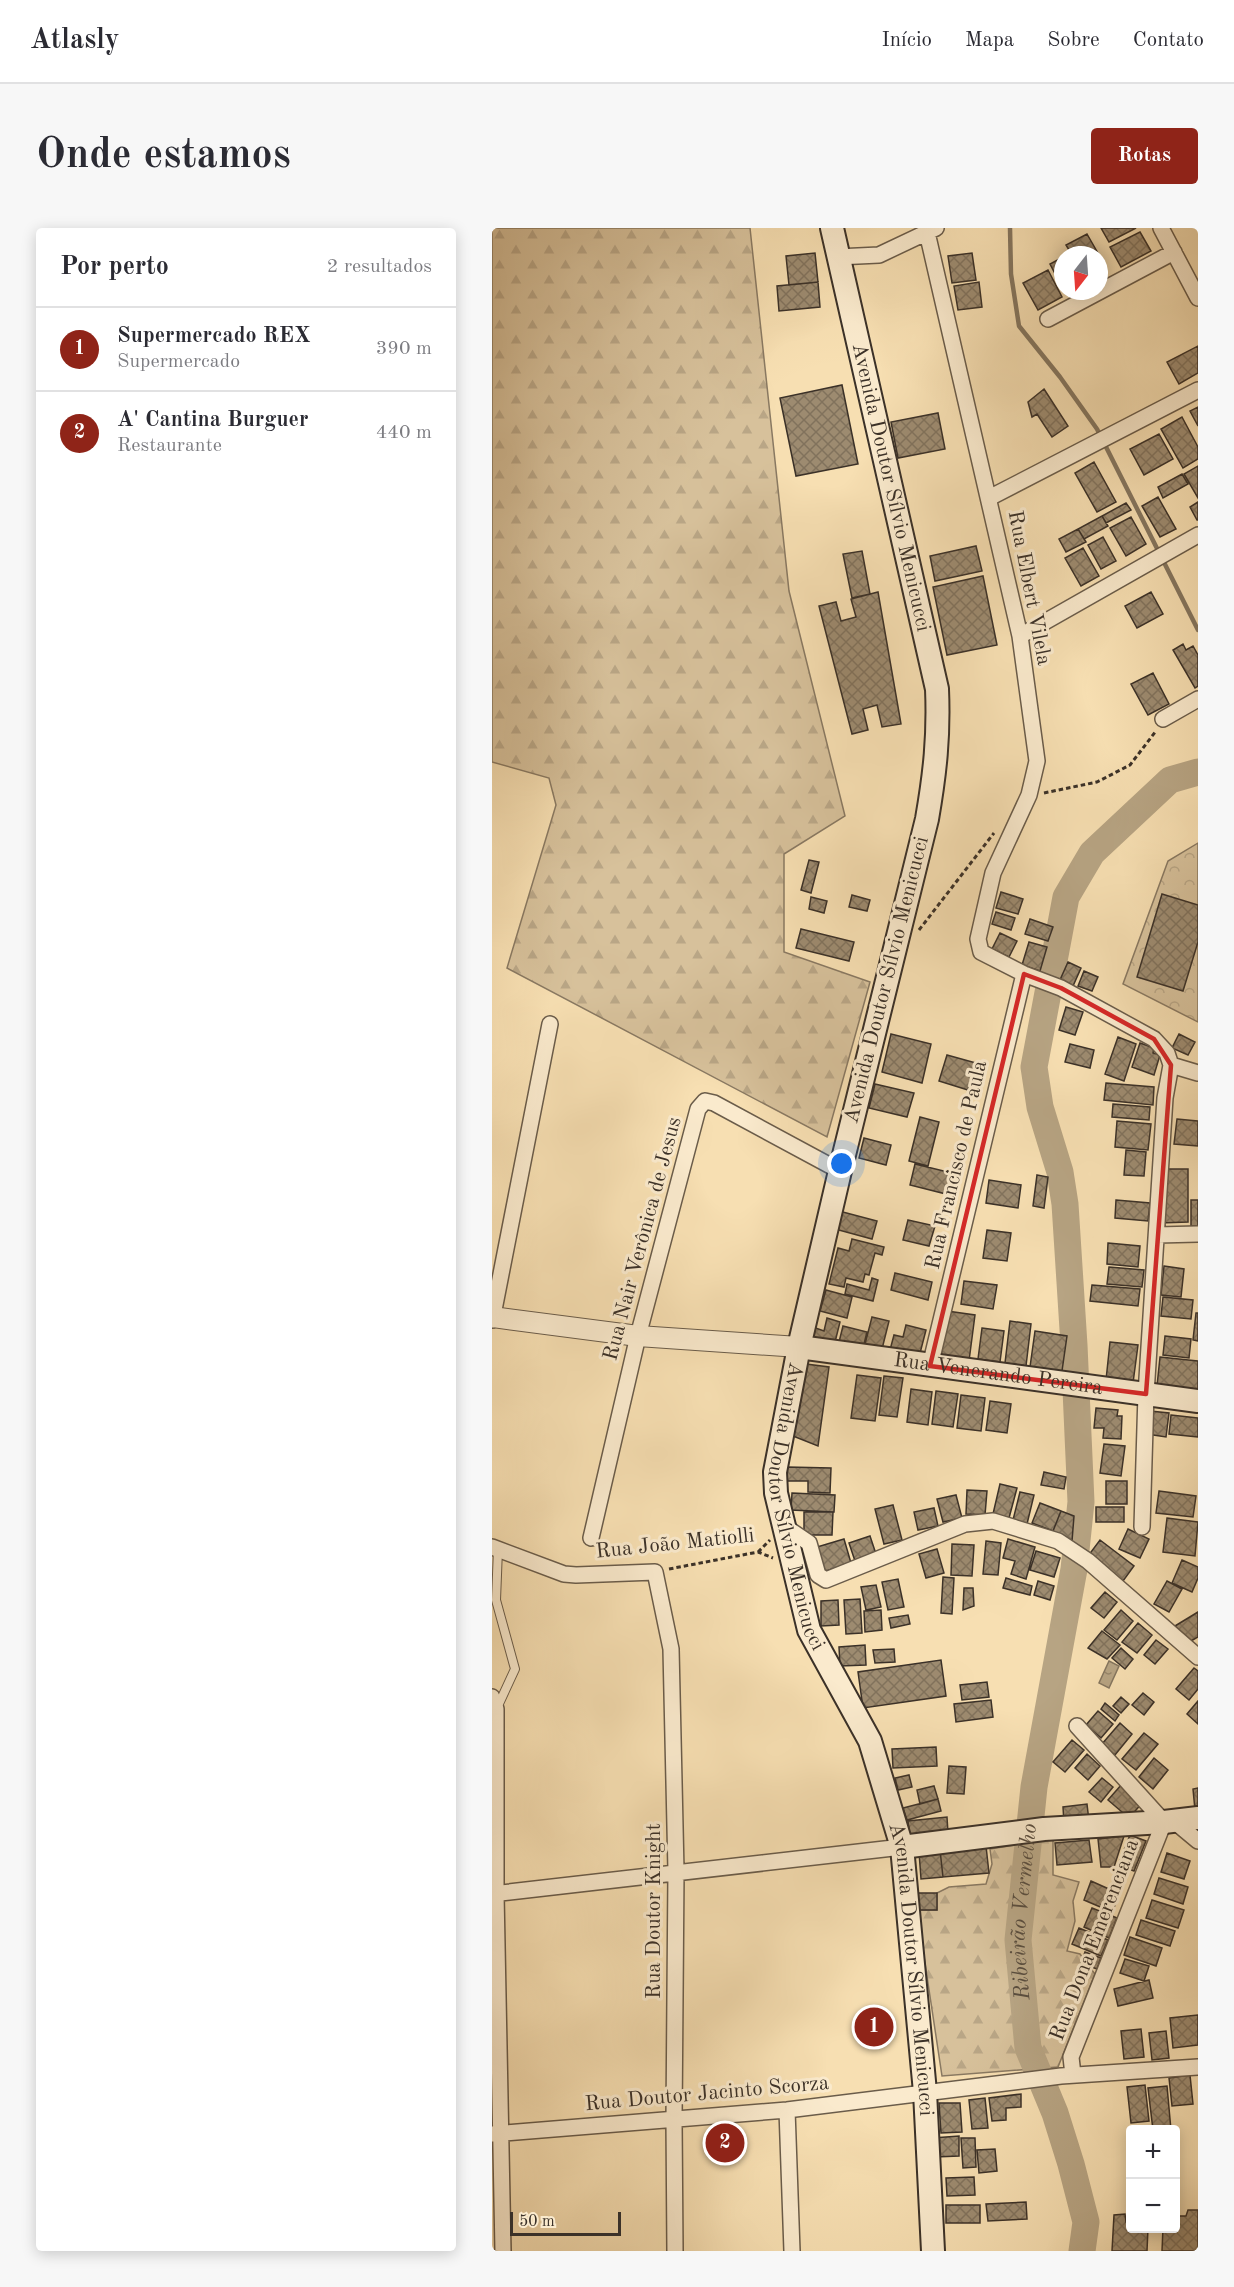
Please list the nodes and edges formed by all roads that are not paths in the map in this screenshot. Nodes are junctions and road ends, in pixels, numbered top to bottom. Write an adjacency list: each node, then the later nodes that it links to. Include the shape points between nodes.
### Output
1 (832, 228): 5 (main road, Avenida Doutor Sílvio Menicucci)
2 (1161, 228): 4 (street)
3 (929, 230): 5 (street, via 879,255); 9 (street, Rua Elbert Vilela)
4 (1174, 252): 6 (street); 7 (street)
5 (837, 257): 18 (main road, Avenida Doutor Sílvio Menicucci, via 937,689 939,728 927,819)
6 (1198, 298)
7 (1048, 319)
8 (1198, 390): 9 (street)
9 (989, 498): 11 (street, Rua Elbert Vilela)
10 (1198, 534): 11 (street)
11 (1020, 636): 14 (street, Rua Elbert Vilela, via 1037,761 1029,795 993,873 978,939 981,952)
12 (1198, 699): 13 (street)
13 (1163, 719)
14 (1024, 974): 16 (street, via 1060,988 1154,1039 1167,1053); 24 (street, Rua Francisco de Paula)
15 (550, 1024): 21 (street)
16 (1171, 1065): 17 (street); 19 (street, via 1165,1098)
17 (1198, 1073)
18 (840, 1171): 22 (street, Rua Nair Verônica de Jesus, via 705,1101 698,1109); 23 (main road, Avenida Doutor Sílvio Menicucci)
19 (1157, 1234): 20 (street); 25 (street)
20 (1198, 1234)
21 (492, 1318): 22 (street)
22 (638, 1336): 23 (street); 29 (street, Rua Nair Verônica de Jesus)
23 (800, 1347): 24 (main road, Rua Venerando Pereira); 27 (main road, Avenida Doutor Sílvio Menicucci, via 775,1472)
24 (930, 1366): 25 (main road, Rua Venerando Pereira)
25 (1146, 1394): 26 (main road, Rua Venerando Pereira); 28 (street)
26 (1198, 1401)
27 (784, 1526): 32 (street, Rua João Matiolli, via 810,1543 818,1575 826,1580 965,1524 993,1521 1058,1541 1088,1561); 38 (main road, Avenida Doutor Sílvio Menicucci, via 809,1630 870,1741)
28 (1142, 1527)
29 (591, 1538)
30 (495, 1548): 31 (street, Rua João Matiolli, via 564,1574); 33 (lane, via 496,1600 515,1669)
31 (655, 1572): 39 (street, Rua Doutor Knight, via 671,1649)
32 (1196, 1653)
33 (494, 1703): 40 (street)
34 (1077, 1726): 36 (street)
35 (1198, 1818): 36 (main road)
36 (1169, 1821): 37 (street); 38 (main road, via 1044,1829); 42 (street, Rua Dona Emerenciana, via 1071,2057)
37 (1198, 1841)
38 (902, 1847): 39 (street); 43 (main road, Avenida Doutor Sílvio Menicucci)
39 (676, 1871): 40 (street); 45 (street, Rua Doutor Knight)
40 (494, 1894): 46 (street)
41 (1198, 2067): 42 (street, Rua Doutor Jacinto Scorza)
42 (1067, 2076): 43 (street, Rua Doutor Jacinto Scorza)
43 (925, 2092): 44 (street, Rua Doutor Jacinto Scorza); 50 (main road, Avenida Doutor Sílvio Menicucci)
44 (787, 2110): 45 (street, Rua Doutor Jacinto Scorza); 49 (street)
45 (674, 2120): 46 (street, Rua Doutor Jacinto Scorza); 48 (street, Rua Doutor Knight)
46 (496, 2133): 47 (street)
47 (503, 2251)
48 (675, 2251)
49 (792, 2251)
50 (933, 2251)

